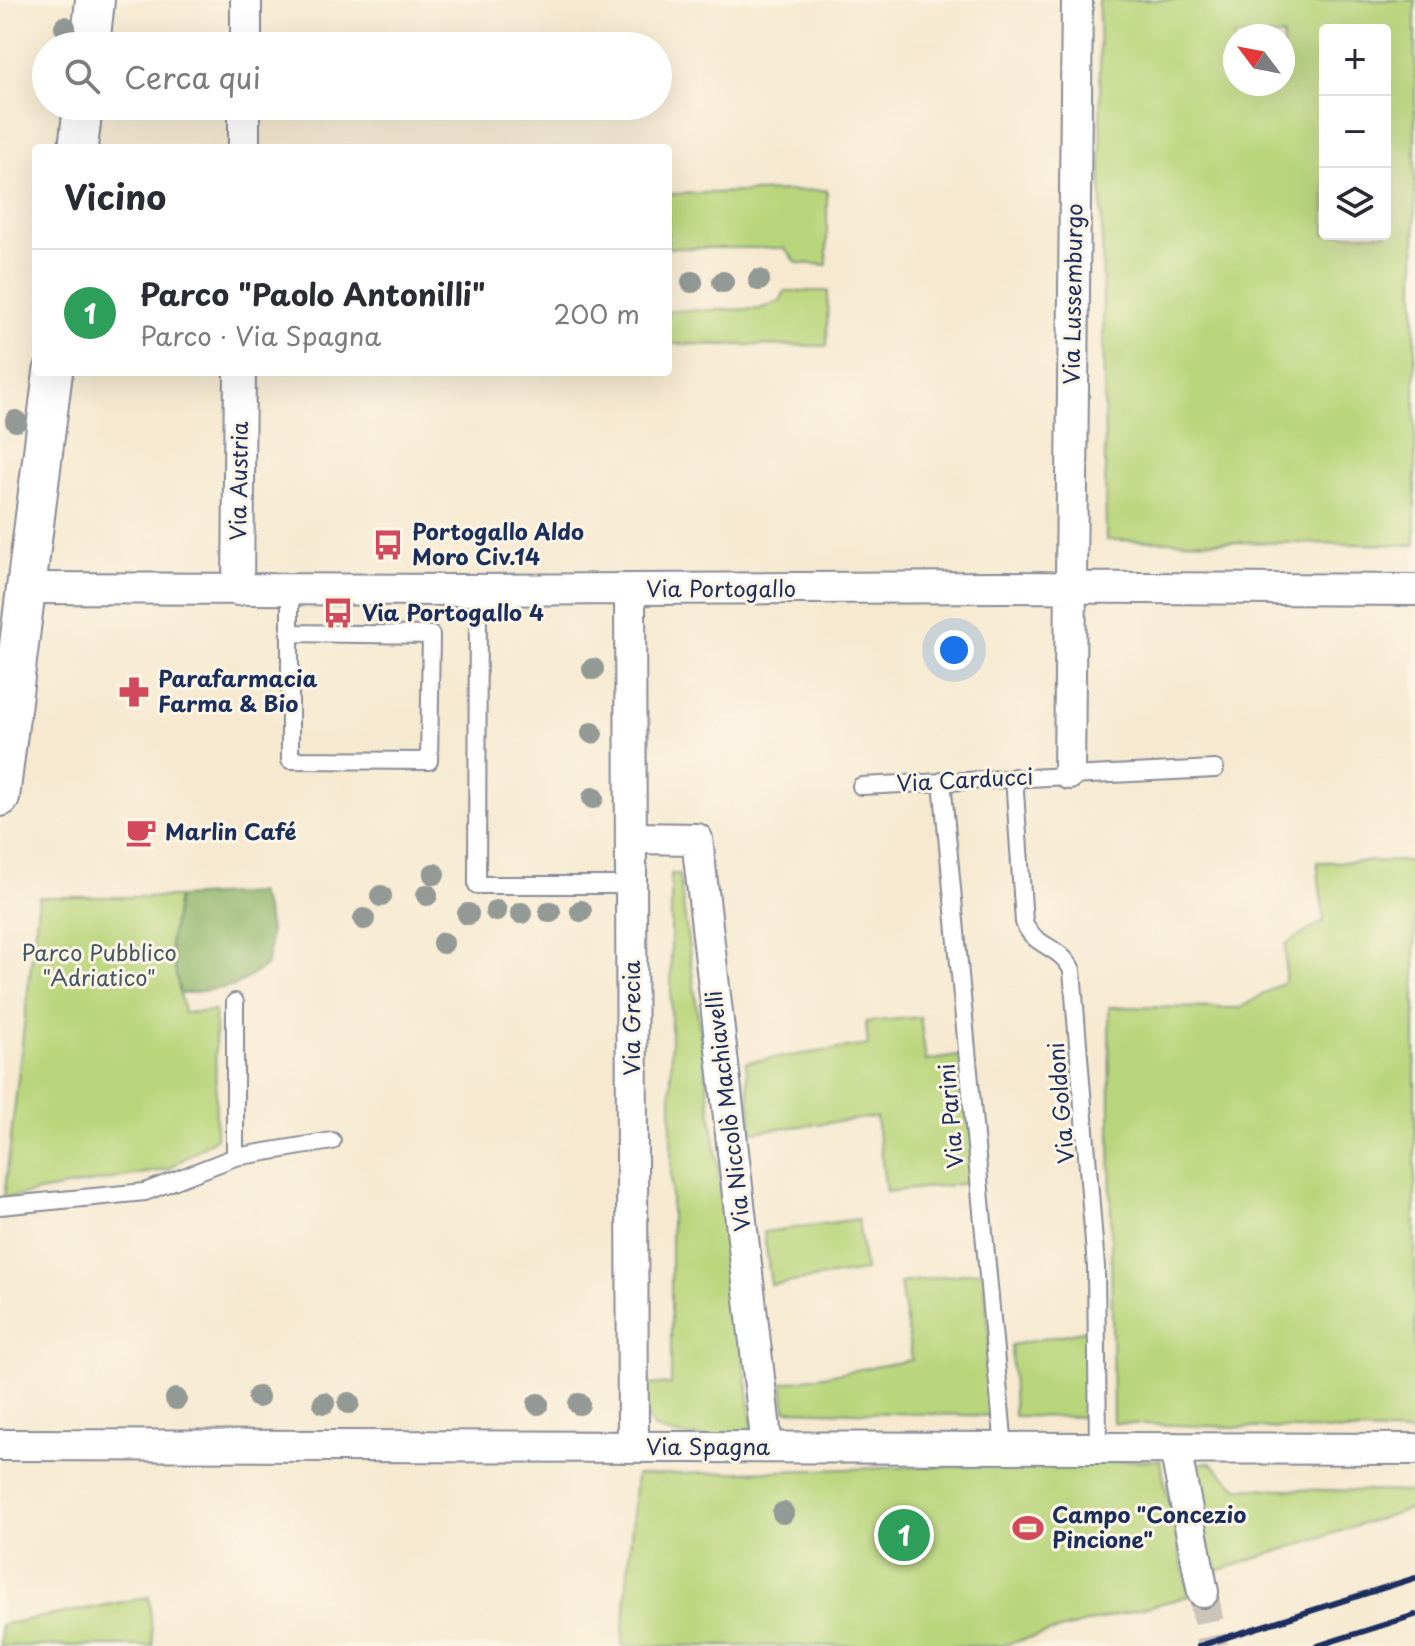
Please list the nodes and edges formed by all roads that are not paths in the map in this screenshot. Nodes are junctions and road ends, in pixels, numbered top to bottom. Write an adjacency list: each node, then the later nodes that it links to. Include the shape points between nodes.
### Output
1 (95, 0): 4 (street)
2 (246, 0): 5 (street)
3 (1077, 0): 12 (street, Via Lussemburgo)
4 (92, 32)
5 (246, 32)
6 (81, 120): 8 (street)
7 (244, 120): 9 (street)
8 (78, 144)
9 (244, 144)
10 (53, 376): 13 (street)
11 (240, 376): 14 (street, Via Austria)
12 (1069, 587): 17 (street, Via Portogallo); 18 (street, Via Portogallo); 21 (street)
13 (27, 588): 14 (street, Via Portogallo); 25 (street)
14 (238, 590): 15 (street, Via Portogallo)
15 (290, 590): 16 (street, Via Portogallo); 19 (lane)
16 (478, 590): 17 (street, Via Portogallo); 27 (lane, via 477,885)
17 (630, 590): 26 (street, Via Grecia)
18 (1415, 590)
19 (289, 633): 19 (lane, via 431,635 429,761 290,760)
20 (1215, 769): 21 (lane, Via Carducci)
21 (1079, 774): 22 (lane, Via Carducci)
22 (1014, 777): 23 (lane, Via Carducci); 36 (lane, Via Goldoni, via 1024,922 1033,937 1067,959 1072,970 1096,1267)
23 (942, 781): 24 (lane, Via Carducci); 35 (lane, Via Parini)
24 (861, 786)
25 (0, 797)
26 (632, 838): 27 (street, Via Grecia); 34 (street, Via Niccolò Machiavelli, via 697,839)
27 (632, 885): 33 (street, Via Grecia)
28 (235, 1002): 30 (lane)
29 (332, 1141): 30 (lane)
30 (235, 1157): 31 (lane, via 145,1192)
31 (0, 1206)
32 (0, 1445): 33 (street, Via Spagna)
33 (633, 1446): 34 (street, Via Spagna)
34 (767, 1447): 35 (street, Via Spagna)
35 (1004, 1448): 36 (street, Via Spagna)
36 (1098, 1448): 37 (street, Via Spagna)
37 (1175, 1448): 38 (street, Via Spagna); 39 (street)
38 (1415, 1449)
39 (1203, 1592)

